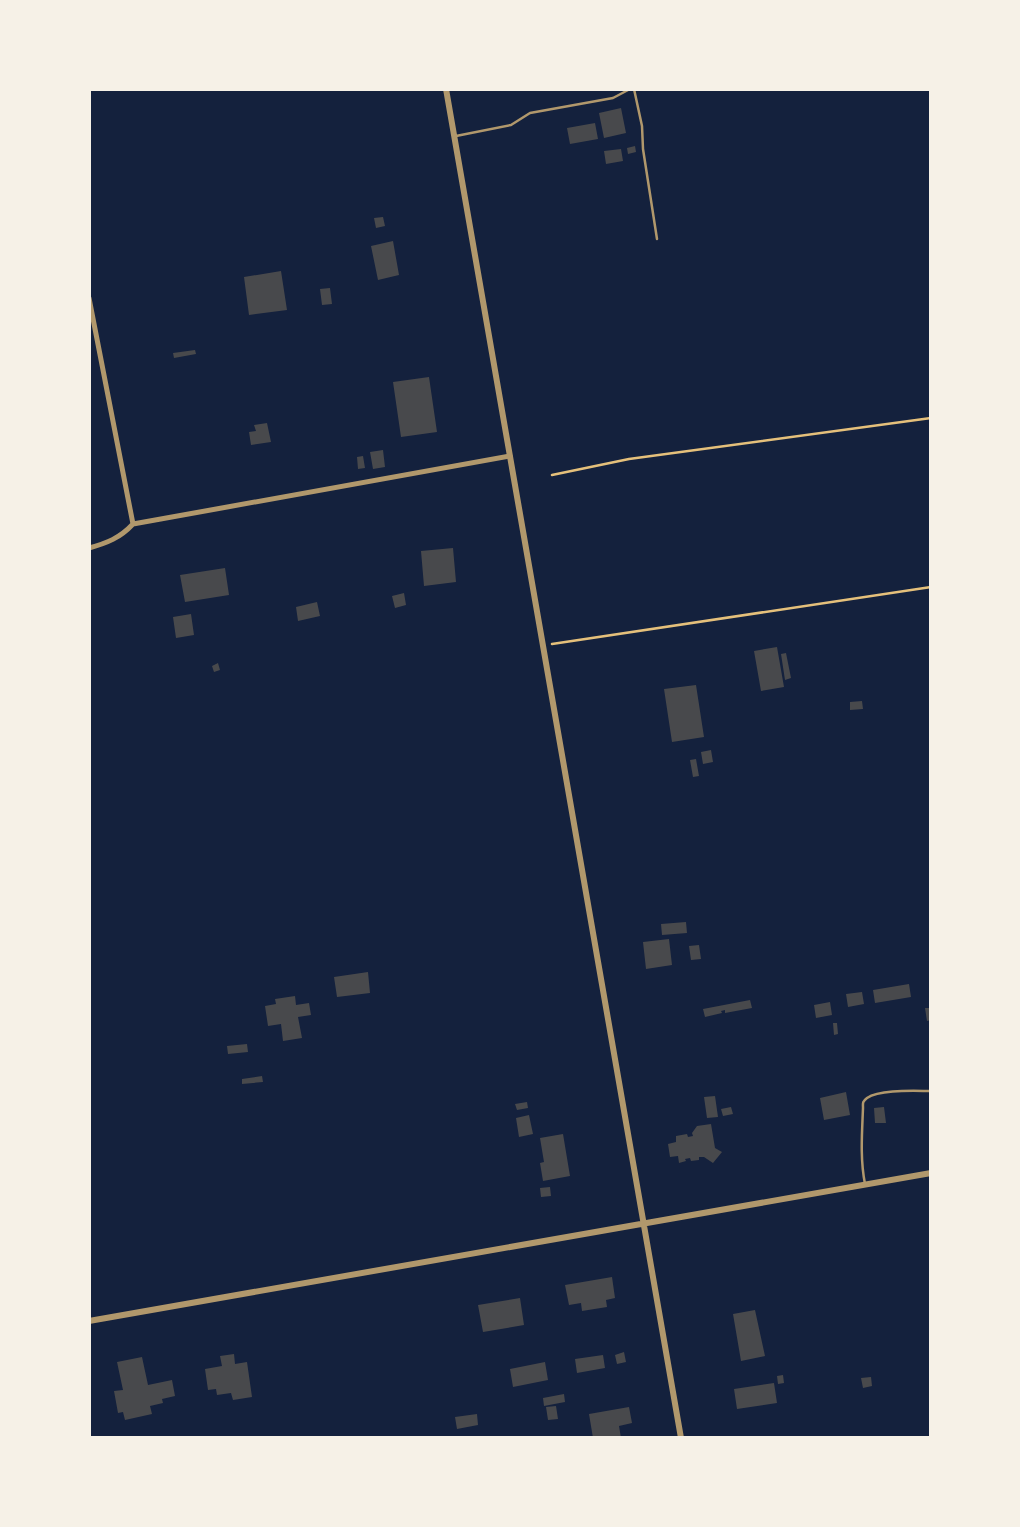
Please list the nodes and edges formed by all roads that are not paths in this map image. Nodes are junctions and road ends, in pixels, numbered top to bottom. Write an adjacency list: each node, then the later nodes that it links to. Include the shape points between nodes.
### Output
1 (446, 89): 3 (street)
2 (632, 89): 3 (lane, via 613,98 530,113 511,125); 4 (lane, via 642,126)
3 (454, 136): 6 (street)
4 (657, 239)
5 (89, 298): 7 (street)
6 (510, 456): 7 (street); 12 (street)
7 (133, 524): 8 (street, via 122,536)
8 (89, 548)
9 (931, 1091): 11 (lane, via 866,1099 861,1146)
10 (931, 1173): 11 (street)
11 (865, 1184): 12 (street)
12 (643, 1223): 13 (street); 14 (street)
13 (89, 1321)
14 (681, 1438)

